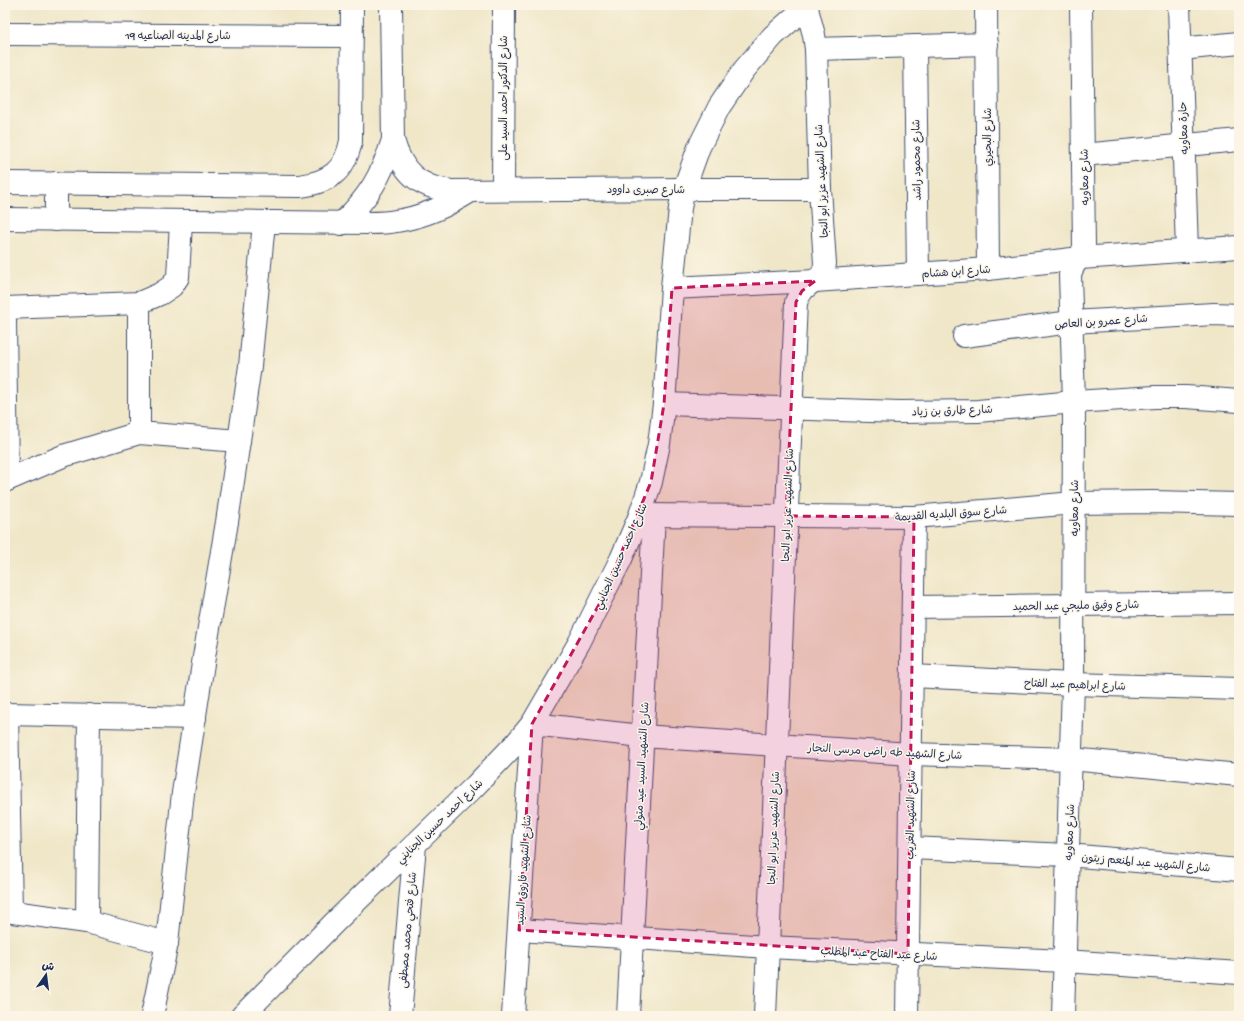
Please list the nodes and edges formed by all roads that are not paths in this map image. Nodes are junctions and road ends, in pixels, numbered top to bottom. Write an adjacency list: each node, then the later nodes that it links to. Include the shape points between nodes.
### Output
1 (352, 5): 9 (street)
2 (391, 5): 15 (street)
3 (504, 5): 23 (street, شارع الدكتور احمد السيد على)
4 (807, 5): 13 (street, شارع الشهيد عزيز ابو النجا); 21 (street, شارع احمد حسين الجنايني, via 773,36 740,76 719,107 699,147)
5 (986, 5): 10 (street, شارع البحيري)
6 (1081, 5): 18 (street, شارع معاويه)
7 (1179, 5): 14 (street, حارة معاويه)
8 (5, 34): 9 (street, شارع المدينه الصناعيه 19)
9 (352, 36): 20 (street, via 351,141 347,156 339,170 321,182 300,186)
10 (987, 44): 12 (street); 33 (street, شارع البحيري)
11 (1239, 44): 14 (street)
12 (915, 46): 13 (street); 34 (street, شارع محمود راشد)
13 (816, 49): 22 (street, شارع الشهيد عزيز ابو النجا)
14 (1181, 49): 17 (street, حارة معاويه)
15 (393, 140): 24 (street, شارع صبرى داوود, via 396,154 403,166 424,184 451,191); 29 (street, via 373,186 364,200)
16 (1239, 140): 17 (street)
17 (1184, 145): 18 (street); 31 (street, حارة معاويه)
18 (1083, 155): 32 (street, شارع معاويه, via 1084,246)
19 (5, 183): 20 (street)
20 (56, 183): 26 (street)
21 (684, 189): 22 (street, شارع صبرى داوود); 23 (street, شارع صبرى داوود); 36 (street, شارع احمد حسين الجنايني)
22 (820, 189): 35 (street, شارع الشهيد عزيز ابو النجا, via 825,263 823,273)
23 (503, 190): 24 (street, شارع صبرى داوود)
24 (472, 191): 29 (street, via 448,205 423,215 396,221)
25 (5, 219): 26 (street)
26 (56, 220): 27 (street)
27 (181, 222): 28 (street); 37 (street, via 178,277 172,286)
28 (264, 223): 29 (street); 48 (street, via 250,366)
29 (340, 224)
30 (1239, 248): 31 (street, شارع ابن هشام)
31 (1187, 251): 32 (street, شارع ابن هشام)
32 (1080, 258): 33 (street, شارع ابن هشام); 41 (street, شارع معاويه, via 1071,268 1070,275)
33 (988, 269): 34 (street, شارع ابن هشام)
34 (918, 274): 35 (street, شارع ابن هشام)
35 (816, 281): 36 (street, شارع ابن هشام); 46 (street, شارع الشهيد عزيز ابو النجا, via 808,285 796,302)
36 (672, 288): 45 (street, شارع احمد حسين الجنايني)
37 (139, 304): 38 (street); 47 (street)
38 (5, 308)
39 (1239, 314): 41 (street, شارع عمرو بن العاص)
40 (5, 321): 49 (street)
41 (1072, 322): 42 (street, شارع عمرو بن العاص); 44 (street, شارع معاويه)
42 (964, 336)
43 (1239, 401): 44 (street, شارع طارق بن زياد, via 1155,397)
44 (1074, 402): 46 (street, شارع طارق بن زياد, via 978,411); 50 (street, شارع معاويه)
45 (664, 404): 46 (street, شارع طارق بن زياد); 52 (street, شارع احمد حسين الجنايني)
46 (791, 409): 53 (street, شارع الشهيد عزيز ابو النجا)
47 (140, 433): 48 (street); 49 (street, via 63,456)
48 (239, 440): 63 (street)
49 (6, 480)
50 (1074, 503): 51 (street, شارع سوق البلديه القديمة); 54 (street, شارع سوق البلديه القديمة); 56 (street, شارع معاويه)
51 (1239, 504)
52 (647, 516): 53 (street, شارع سوق البلديه القديمة); 64 (street, شارع احمد حسين الجنايني, via 621,559 587,629); 65 (street, شارع الشهيد السيد عيد متولي)
53 (786, 516): 54 (street, شارع سوق البلديه القديمة); 66 (street, شارع الشهيد عزيز ابو النجا)
54 (914, 517): 57 (street, شارع الشهيد الغريب)
55 (1239, 603): 56 (street, شارع وفيق مليجي عبد الحميد)
56 (1073, 605): 57 (street, شارع وفيق مليجي عبد الحميد); 59 (street, شارع معاويه)
57 (913, 607): 58 (street, شارع الشهيد الغريب)
58 (912, 676): 59 (street, شارع ابراهيم عبد الفتاح); 67 (street, شارع الشهيد الغريب)
59 (1074, 684): 60 (street, شارع ابراهيم عبد الفتاح); 68 (street, شارع معاويه)
60 (1239, 689)
61 (6, 714): 62 (street); 74 (street)
62 (89, 715): 63 (street); 75 (street)
63 (195, 718): 78 (street, via 183,793)
64 (532, 724): 65 (street, شارع الشهيد طه راضى مرسى النجار); 70 (street, شارع احمد حسين الجنايني, via 475,786); 76 (street, شارع الشهيد فاروق السيد)
65 (642, 736): 66 (street, شارع الشهيد طه راضى مرسى النجار); 77 (street, شارع الشهيد السيد عيد متولي)
66 (776, 745): 67 (street, شارع الشهيد طه راضى مرسى النجار); 79 (street, شارع الشهيد عزيز ابو النجا)
67 (911, 754): 68 (street, شارع الشهيد طه راضى مرسى النجار); 71 (street, شارع الشهيد الغريب)
68 (1071, 759): 69 (street, شارع الشهيد طه راضى مرسى النجار); 72 (street, شارع معاويه)
69 (1239, 775)
70 (415, 844): 84 (street, شارع احمد حسين الجنايني); 85 (street, شارع فتحي محمد مصطفى)
71 (910, 848): 72 (street, شارع الشهيد عبد المنعم زيتون); 80 (street, شارع الشهيد الغريب)
72 (1068, 855): 73 (street, شارع الشهيد عبد المنعم زيتون); 81 (street, شارع معاويه)
73 (1239, 870)
74 (8, 911): 75 (street)
75 (87, 922): 78 (street)
76 (519, 930): 77 (street, شارع عبد الفتاح عبد المطلب); 86 (street, شارع الشهيد فاروق السيد)
77 (632, 938): 79 (street, شارع عبد الفتاح عبد المطلب); 87 (street, شارع الشهيد السيد عيد متولي)
78 (167, 942): 83 (street)
79 (768, 947): 80 (street, شارع عبد الفتاح عبد المطلب); 88 (street, شارع الشهيد عزيز ابو النجا)
80 (908, 954): 81 (street, شارع عبد الفتاح عبد المطلب); 89 (street, شارع الشهيد الغريب)
81 (1065, 961): 82 (street, شارع عبد الفتاح عبد المطلب); 90 (street, شارع معاويه)
82 (1239, 973)
83 (152, 1016)
84 (242, 1016)
85 (400, 1016)
86 (513, 1016)
87 (628, 1016)
88 (765, 1016)
89 (907, 1016)
90 (1063, 1016)

